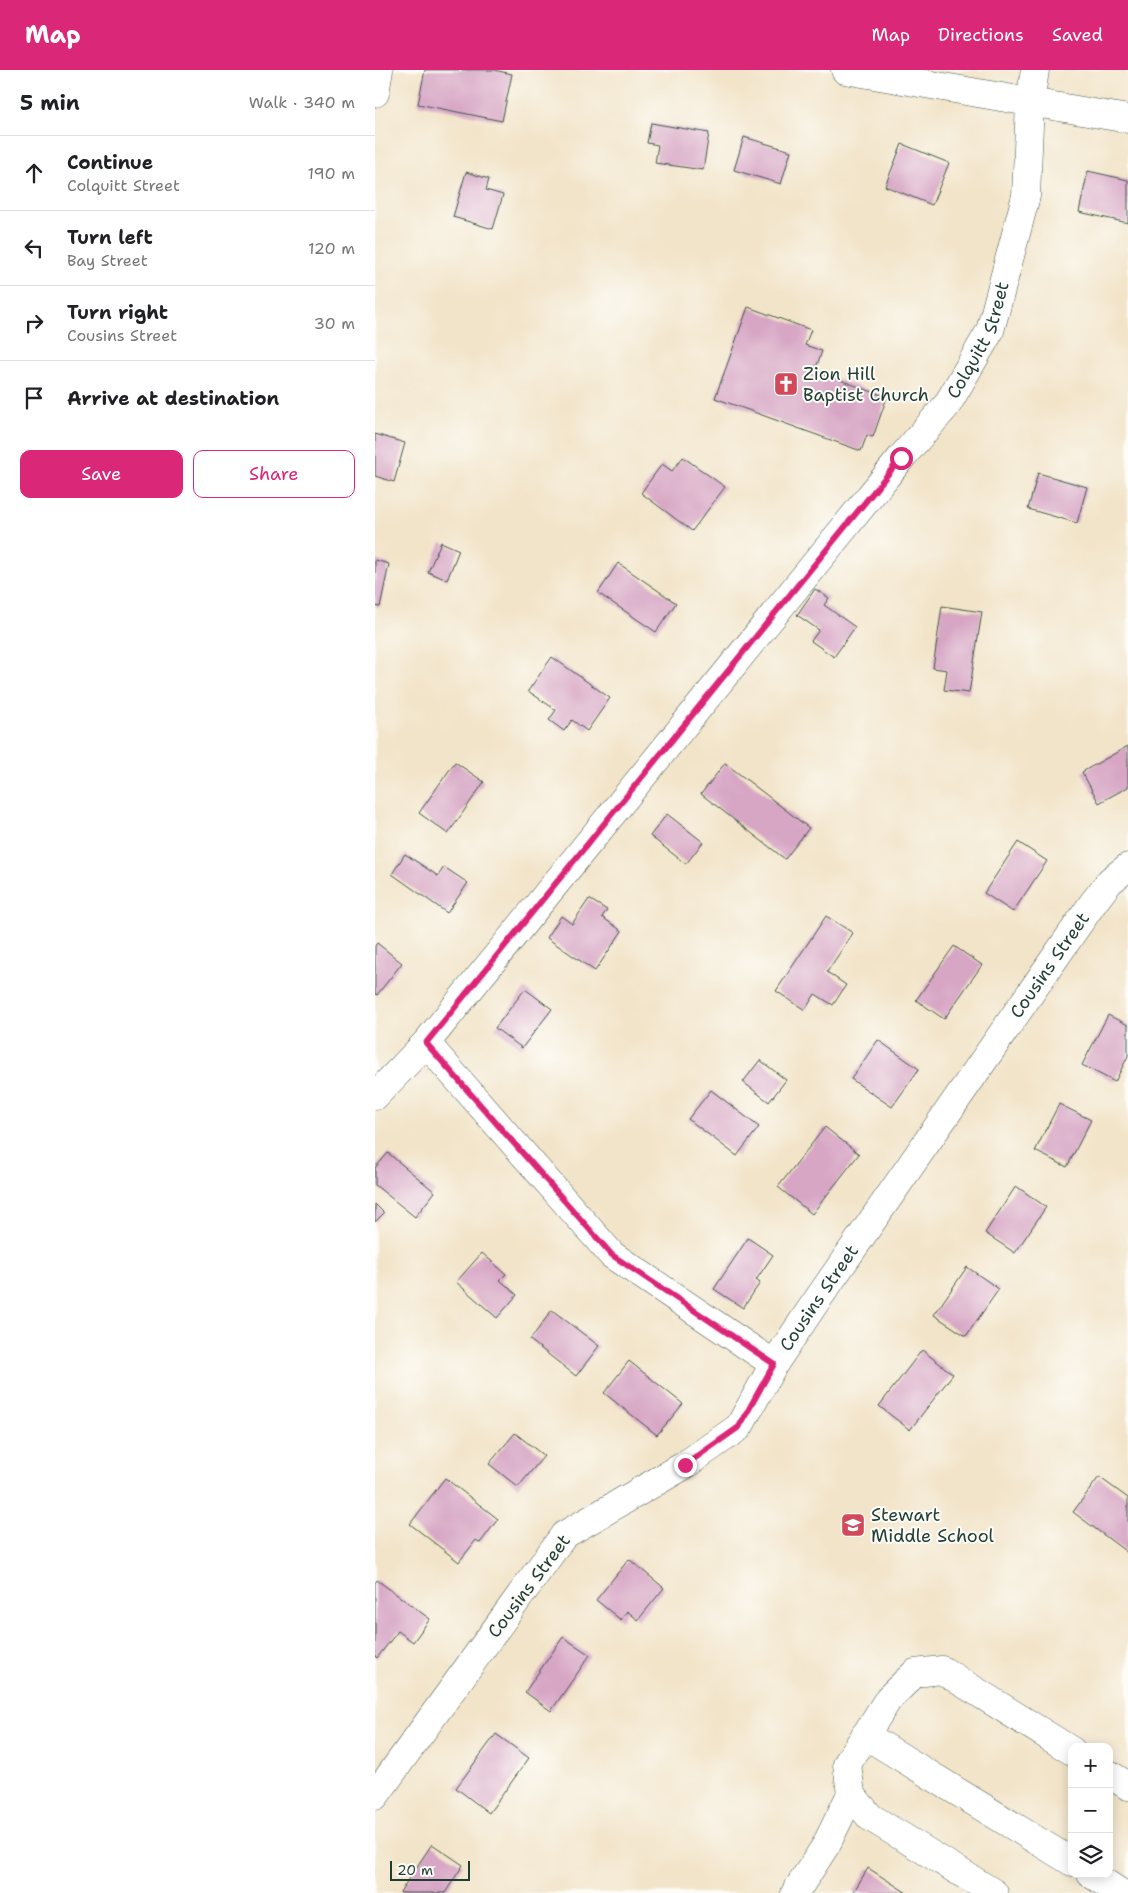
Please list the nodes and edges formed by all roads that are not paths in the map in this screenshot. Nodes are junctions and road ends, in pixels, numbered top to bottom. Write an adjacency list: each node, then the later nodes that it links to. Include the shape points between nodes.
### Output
1 (379, 70): 4 (street)
2 (845, 70): 5 (street)
3 (1035, 70): 5 (street, Colquitt Street)
4 (375, 93)
5 (1030, 102): 6 (street); 8 (street, Colquitt Street, via 1026,196 990,332 947,405)
6 (1128, 120)
7 (1128, 867): 10 (street, Cousins Street, via 1110,881 1093,903)
8 (426, 1043): 9 (street, Colquitt Street); 10 (street, via 612,1255)
9 (375, 1096)
10 (774, 1364): 16 (street, Cousins Street, via 739,1427 685,1465 564,1535)
11 (865, 1735): 12 (street, via 889,1698 915,1673 942,1670); 15 (street, via 847,1764); 17 (street)
12 (1068, 1749)
13 (1113, 1777): 14 (street)
14 (1128, 1786)
15 (851, 1794): 19 (street, via 826,1845); 20 (street, via 871,1817)
16 (375, 1796)
17 (1068, 1860)
18 (1097, 1878): 21 (street)
19 (795, 1893)
20 (994, 1893)
21 (1121, 1893)

